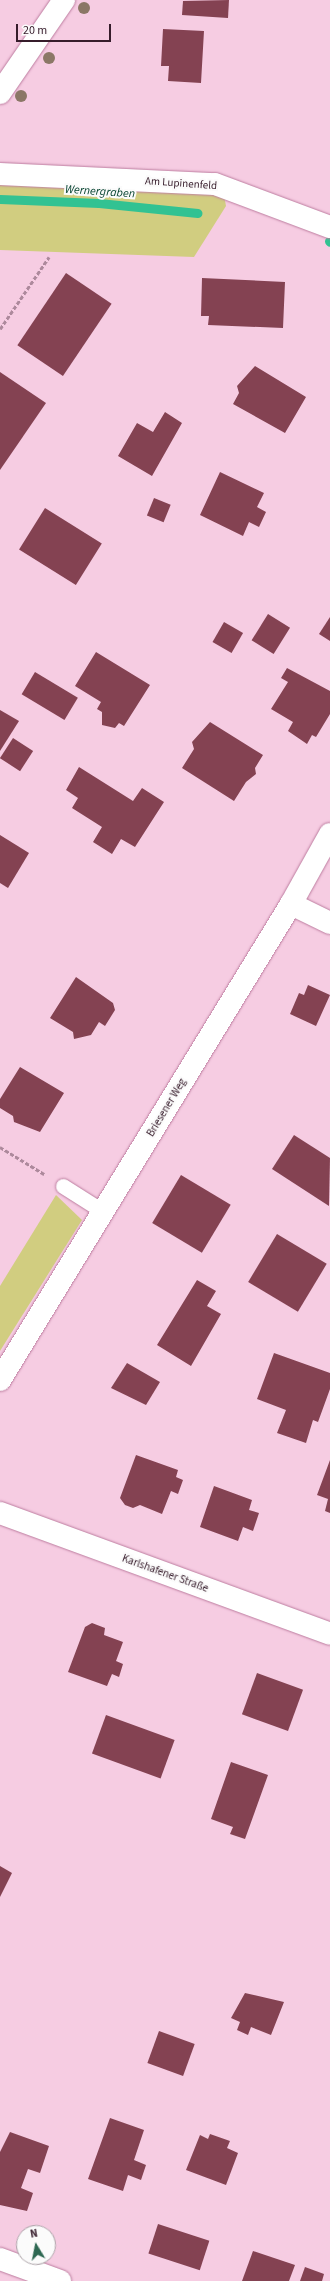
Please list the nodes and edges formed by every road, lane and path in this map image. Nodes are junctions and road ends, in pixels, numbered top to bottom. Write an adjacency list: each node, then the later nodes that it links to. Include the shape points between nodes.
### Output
1 (64, 0): 2 (street)
2 (0, 92)
3 (0, 174): 4 (street, Am Lupinenfeld, via 215,184)
4 (330, 228)
5 (49, 257): 6 (path)
6 (0, 329)
7 (330, 834): 8 (street, Briesener Weg)
8 (291, 904): 9 (street); 12 (street, Briesener Weg)
9 (330, 923)
10 (0, 1147): 11 (path)
11 (63, 1186): 12 (lane)
12 (104, 1212): 13 (street, Briesener Weg)
13 (0, 1380)
14 (0, 1513): 15 (street, Karlshafener Straße)
15 (330, 1634)
16 (0, 2259): 17 (street)
17 (60, 2281)

